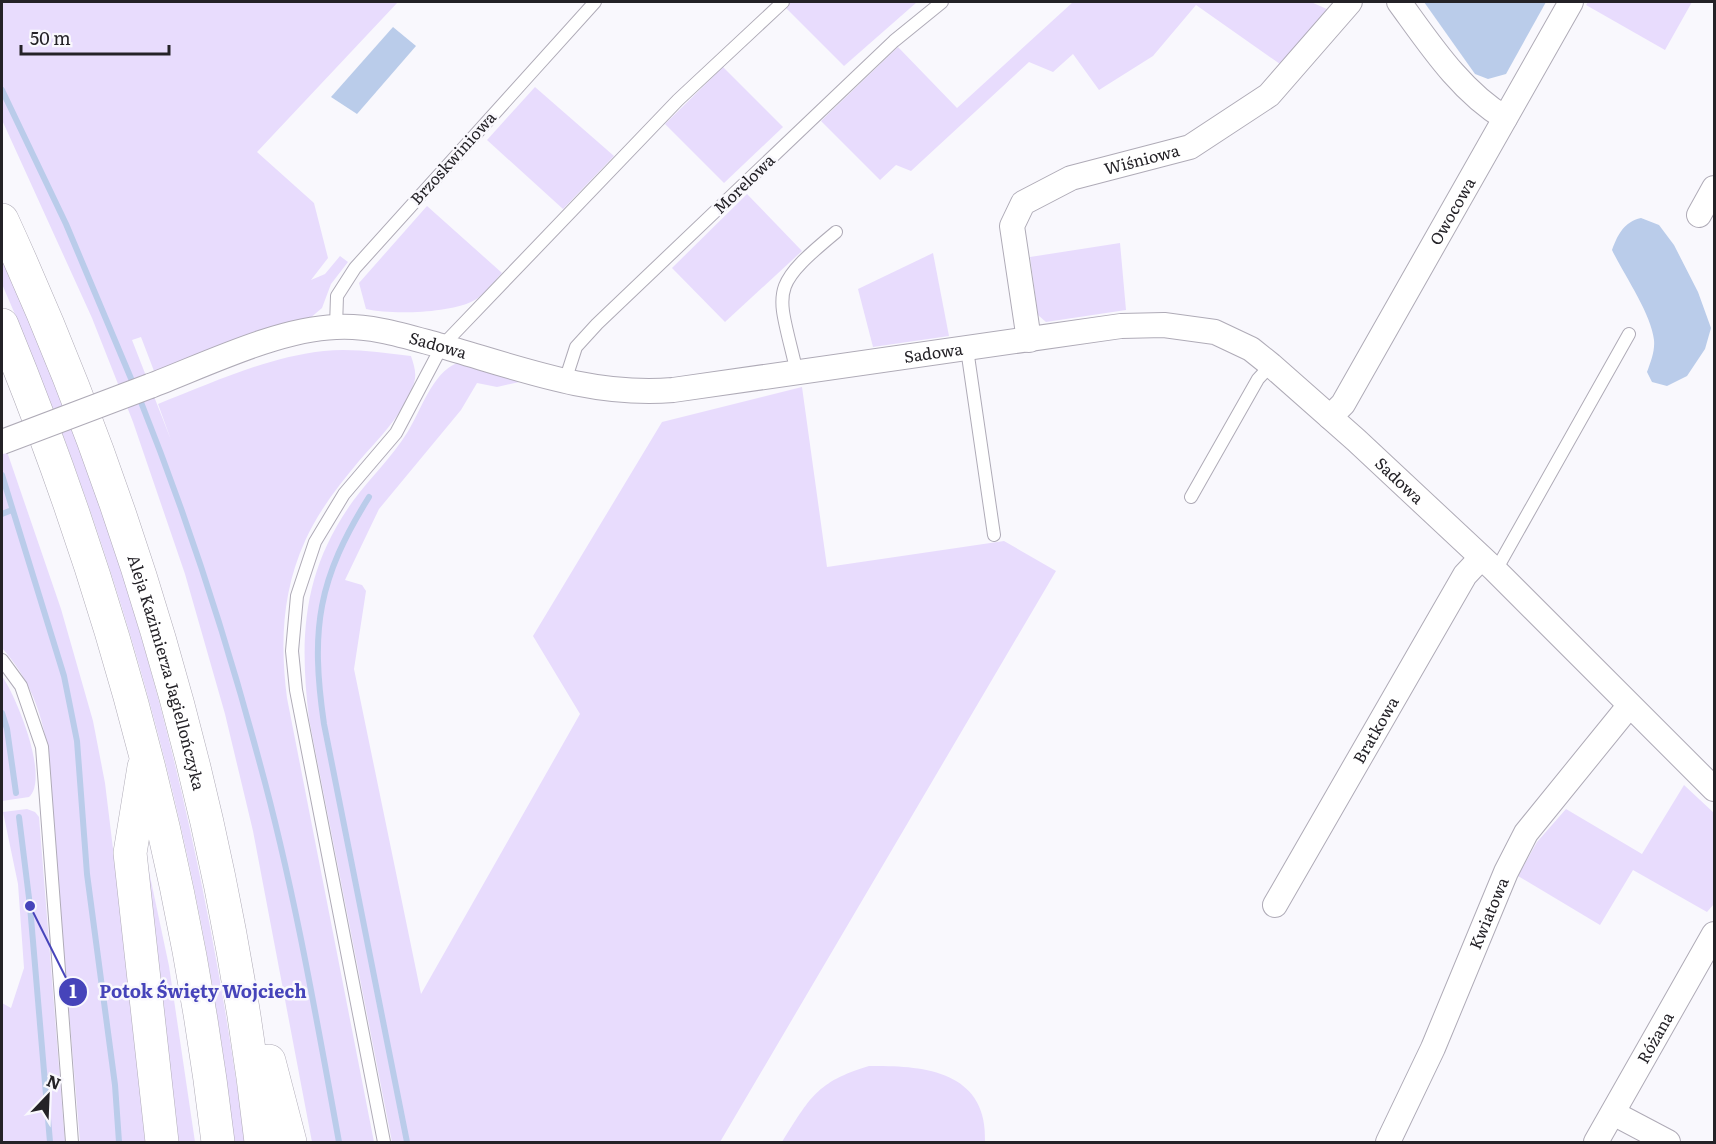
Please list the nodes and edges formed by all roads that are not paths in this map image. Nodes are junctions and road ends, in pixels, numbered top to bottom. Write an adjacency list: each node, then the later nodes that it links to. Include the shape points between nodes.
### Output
1 (595, 2): 13 (lane, Brzoskwiniowa, via 354,268 337,296)
2 (783, 2): 16 (lane, via 678,100)
3 (942, 2): 20 (lane, Morelowa, via 894,42 597,324 576,347)
4 (1350, 2): 15 (street, Wiśniowa, via 1269,95 1190,147 1071,178 1023,203 1012,226)
5 (1399, 2): 7 (street, via 1441,59)
6 (1571, 2): 7 (street, Owocowa)
7 (1505, 118): 21 (street, Owocowa, via 1343,404)
8 (1714, 188): 9 (street)
9 (1699, 215)
10 (2, 220): 32 (highway, Aleja Kazimierza Jagiellończyka, via 68,374 136,560 190,751)
11 (836, 232): 19 (lane, via 798,263 782,288)
12 (2, 325): 28 (highway, via 89,555)
13 (336, 327): 16 (street, Sadowa, via 384,331); 22 (street, Sadowa, bridge, via 285,336)
14 (1629, 334): 25 (lane)
15 (1029, 340): 17 (street, Sadowa); 18 (street, Sadowa, via 1121,326 1189,327 1231,338)
16 (442, 346): 20 (street, Sadowa); 39 (lane, via 396,433 344,494 315,542 297,596 292,651 296,690)
17 (967, 349): 19 (street, Sadowa); 24 (lane)
18 (1271, 365): 21 (street, Sadowa); 23 (lane, via 1258,379)
19 (797, 373): 20 (street, Sadowa, via 637,393)
20 (566, 381)
21 (1330, 417): 25 (street, Sadowa)
22 (2, 442)
23 (1191, 497)
24 (994, 534)
25 (1488, 564): 27 (street, Sadowa); 30 (street, Bratkowa, via 1465,575)
26 (2, 660): 34 (lane, via 21,686 42,747)
27 (1629, 706): 29 (street, Sadowa); 40 (street, Kwiatowa, via 1526,833)
28 (146, 753): 35 (highway, via 130,853); 36 (highway, via 188,940)
29 (1714, 789)
30 (1275, 905)
31 (1714, 934): 33 (street, Różana)
32 (231, 942): 37 (highway, Aleja Kazimierza Jagiellończyka); 38 (highway)
33 (1613, 1113): 41 (street, Różana); 42 (street)
34 (72, 1143)
35 (162, 1143)
36 (218, 1143)
37 (261, 1143)
38 (290, 1143)
39 (384, 1143)
40 (1388, 1143)
41 (1596, 1143)
42 (1668, 1143)

